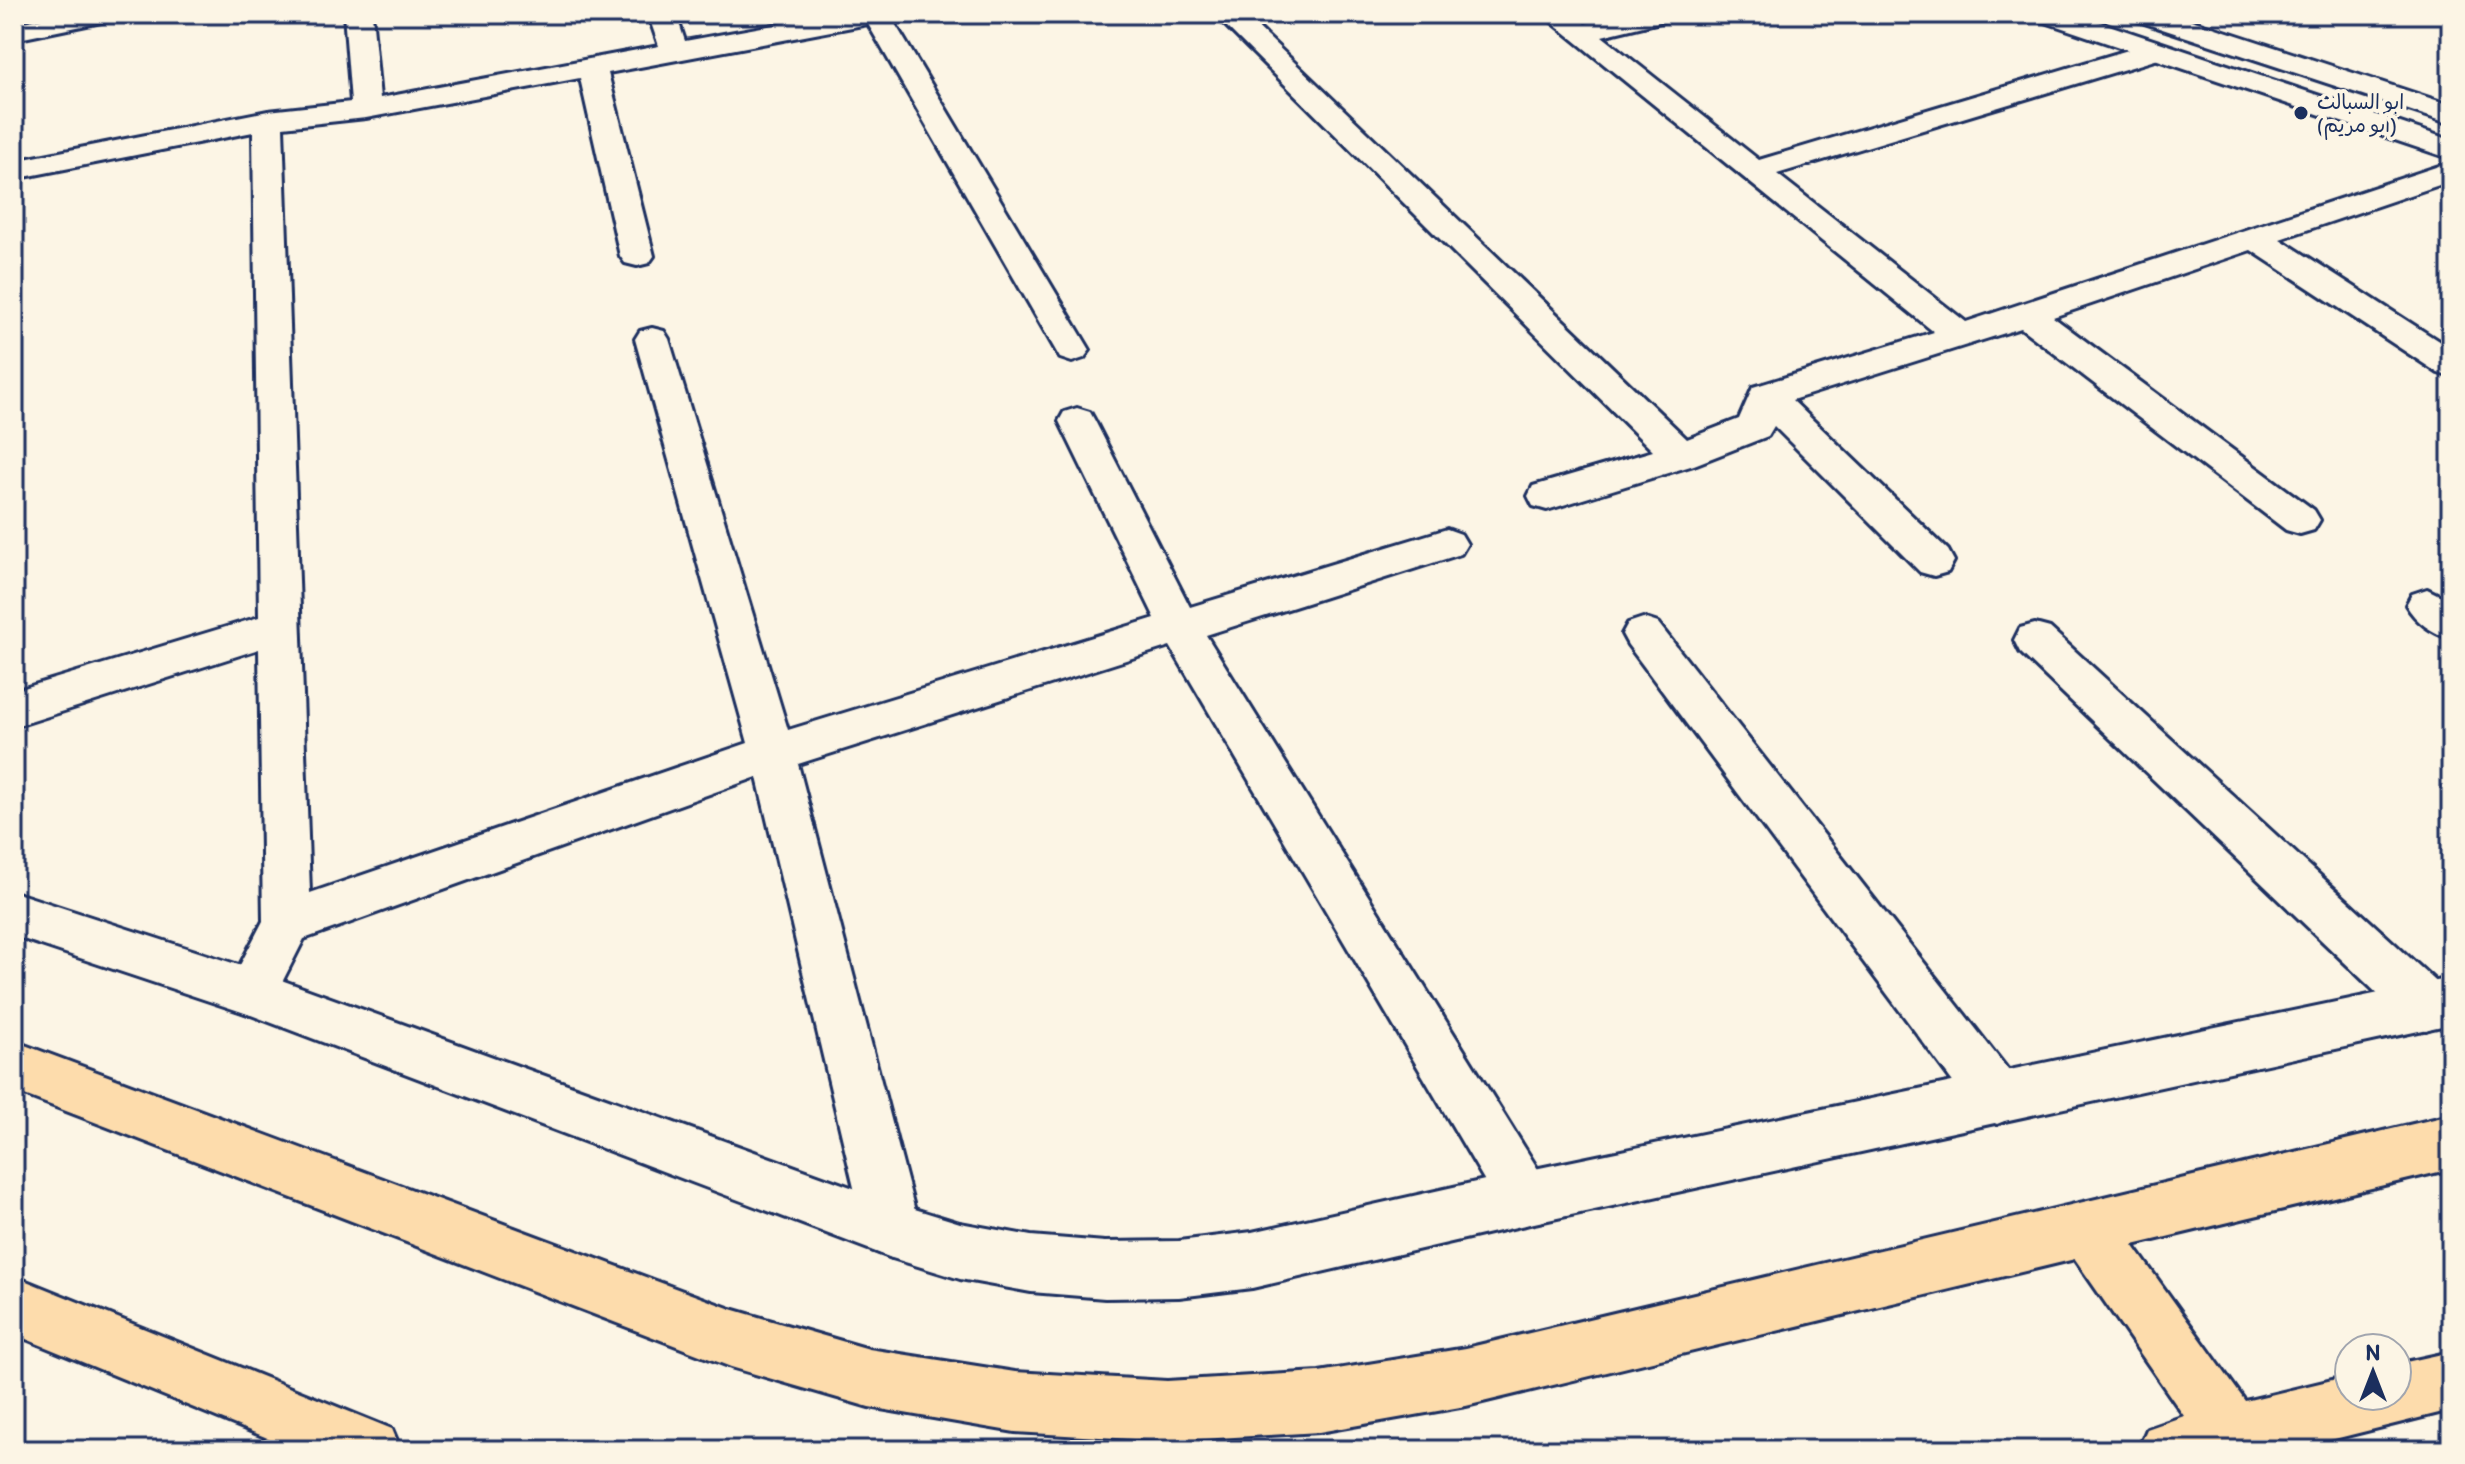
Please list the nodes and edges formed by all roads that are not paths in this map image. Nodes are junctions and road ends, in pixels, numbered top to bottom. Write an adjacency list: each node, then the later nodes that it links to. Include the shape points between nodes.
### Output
1 (101, 14): 10 (street)
2 (358, 14): 15 (street)
3 (662, 14): 12 (street)
4 (877, 14): 12 (street); 27 (street)
5 (1228, 14): 31 (street)
6 (1556, 14): 11 (street)
7 (1658, 14): 11 (street)
8 (2049, 14): 13 (street)
9 (2145, 14): 16 (street)
10 (14, 32)
11 (1581, 33): 20 (street)
12 (674, 50): 14 (street)
13 (2155, 51): 18 (street); 20 (street)
14 (592, 68): 15 (street); 23 (street)
15 (366, 109): 17 (street)
16 (2451, 115)
17 (268, 120): 19 (street); 37 (street)
18 (2451, 150)
19 (14, 170)
20 (1755, 171): 25 (street)
21 (2451, 171): 22 (street)
22 (2254, 237): 24 (street); 28 (street)
23 (637, 256)
24 (2026, 314): 25 (street); 33 (street)
25 (1961, 336): 29 (street)
26 (652, 339): 41 (street)
27 (1072, 350)
28 (2451, 365)
29 (1766, 396): 31 (street, via 1755,427); 35 (street)
30 (1077, 421): 36 (street)
31 (1681, 456): 32 (street)
32 (1547, 496)
33 (2300, 520)
34 (1447, 544): 36 (street)
35 (1934, 561)
36 (1179, 626): 41 (street); 49 (street)
37 (278, 627): 40 (street); 43 (street)
38 (1643, 634): 47 (street)
39 (2035, 640): 45 (street)
40 (14, 709)
41 (773, 753): 43 (street); 51 (street)
42 (14, 914): 44 (street)
43 (287, 923): 44 (street)
44 (251, 992): 51 (street)
45 (2438, 1004): 47 (street)
46 (14, 1066): 50 (main road, via 731,1338 869,1378 1015,1402 1167,1411 1319,1402 1466,1377)
47 (1997, 1098): 49 (street)
48 (2451, 1142): 50 (main road)
49 (1525, 1198): 51 (street, via 1252,1260 1179,1269 1031,1264 960,1251)
50 (2087, 1228): 56 (main road)
51 (892, 1230)
52 (14, 1305): 57 (main road)
53 (2451, 1381): 54 (main road)
54 (2413, 1390)
55 (2333, 1409): 56 (main road)
56 (2232, 1434): 58 (main road)
57 (371, 1450)
58 (2168, 1450)

